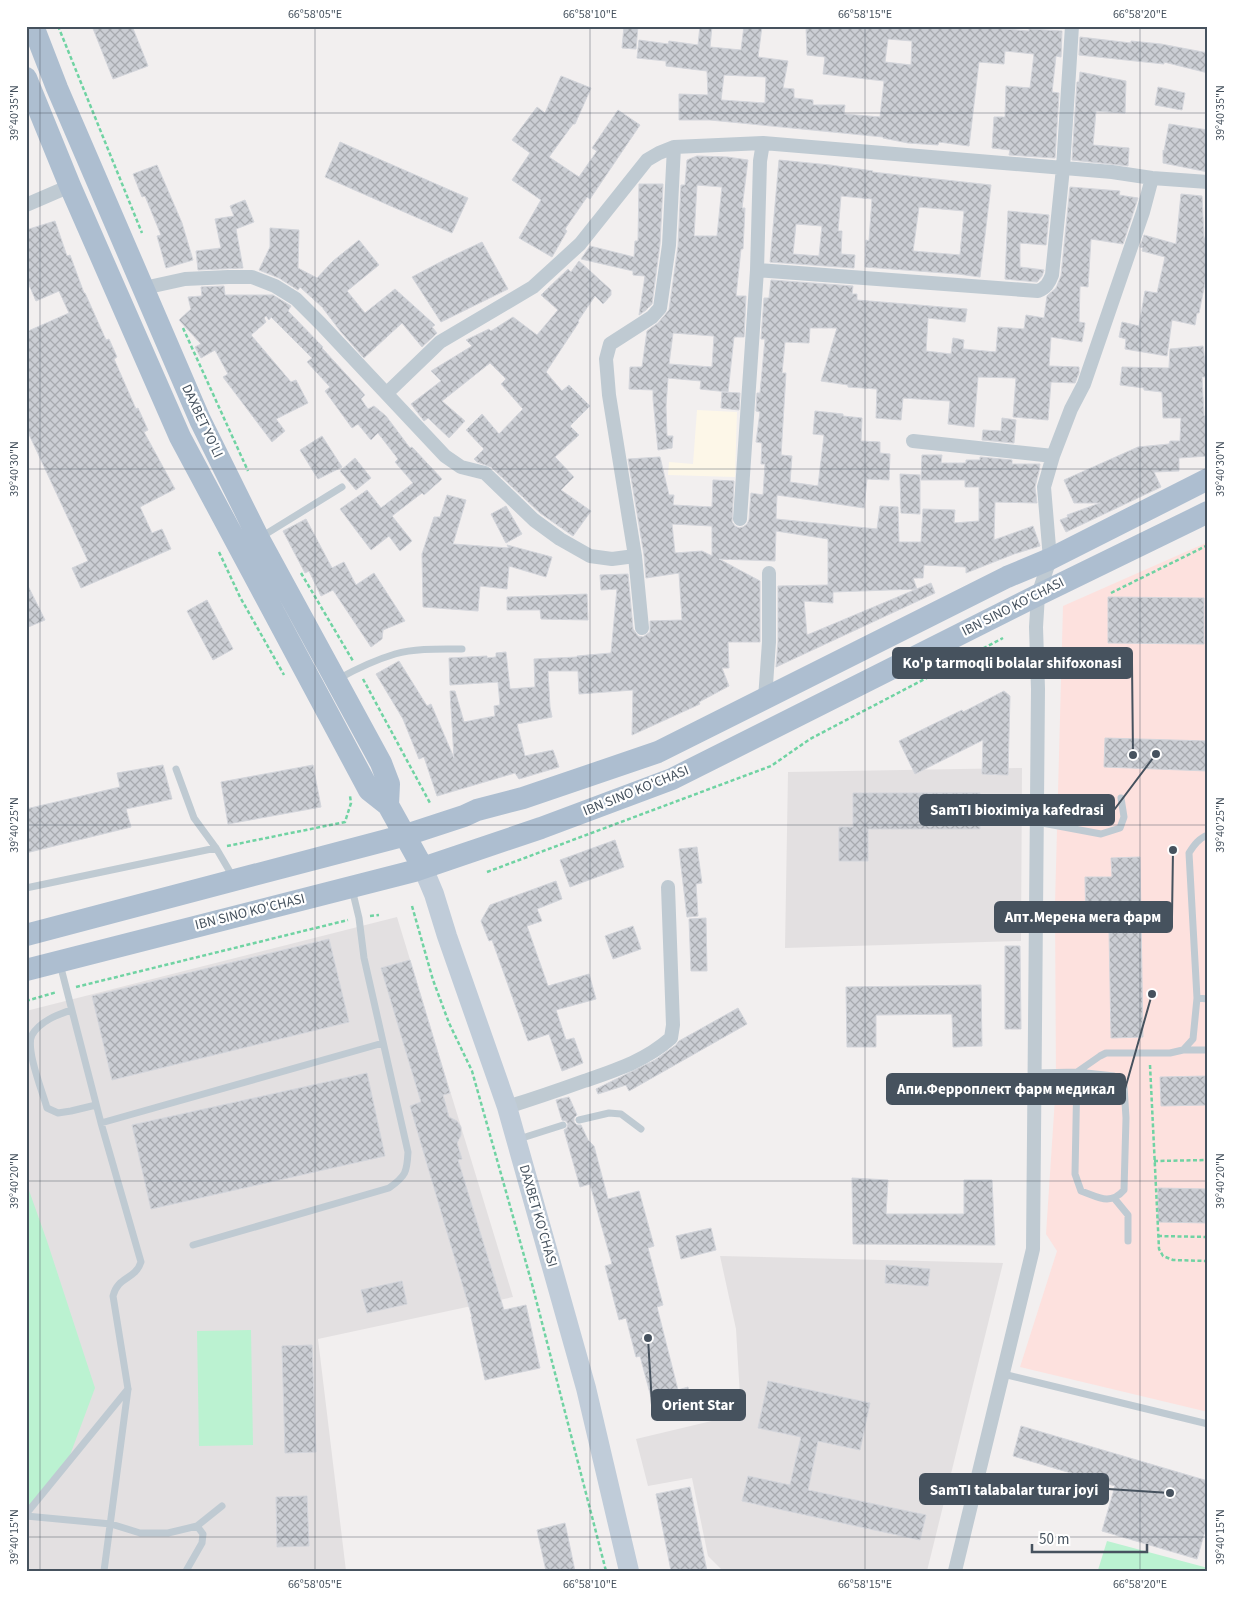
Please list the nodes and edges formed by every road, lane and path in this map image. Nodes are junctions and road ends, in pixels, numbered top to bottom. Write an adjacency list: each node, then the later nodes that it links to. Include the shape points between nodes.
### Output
1 (33, 26): 14 (main road, DAXBET YO'LI)
2 (58, 26): 12 (path)
3 (1072, 26): 7 (street)
4 (26, 78): 10 (main road, DAXBET YO'LI)
5 (762, 143): 6 (street); 7 (street); 13 (street)
6 (674, 147): 16 (street, via 647,160 580,244 533,287 440,342); 26 (street, via 669,245 660,308 652,317 610,344 606,359)
7 (1063, 168): 8 (street); 13 (street, via 1052,275 1050,282 1038,291)
8 (1152, 178): 9 (street); 18 (street, via 1084,384)
9 (1208, 182)
10 (70, 186): 11 (street); 41 (main road, DAXBET YO'LI, via 180,437 370,790)
11 (26, 205)
12 (144, 238)
13 (757, 270): 23 (street)
14 (144, 288): 16 (street, via 185,279 228,277 252,277 275,286 296,299); 24 (main road, DAXBET YO'LI, via 200,420)
15 (179, 320): 19 (path)
16 (386, 394): 26 (street, via 445,456 461,467 485,473 534,520 560,539 590,556 612,559)
17 (913, 442): 18 (street)
18 (1053, 456): 27 (street, via 1044,487)
19 (250, 474)
20 (1208, 479): 27 (main road, IBN SINO KO'CHASI)
21 (342, 487): 24 (lane)
22 (1208, 512): 31 (main road, IBN SINO KO'CHASI)
23 (740, 519)
24 (258, 539): 36 (main road, DAXBET YO'LI)
25 (1208, 545): 30 (path)
26 (635, 556): 32 (street)
27 (1050, 559): 31 (street); 37 (main road, IBN SINO KO'CHASI, via 1007,577)
28 (299, 570): 35 (path)
29 (769, 573): 37 (street, via 770,642)
30 (1111, 593)
31 (1038, 595): 43 (street); 47 (main road, IBN SINO KO'CHASI, via 672,779)
32 (642, 628)
33 (1004, 638): 48 (path, via 810,739 771,766)
34 (462, 649): 35 (lane, via 427,649 396,654)
35 (357, 668): 36 (lane); 40 (path)
36 (336, 680): 41 (main road, DAXBET YO'LI, via 390,784)
37 (764, 699): 44 (main road, IBN SINO KO'CHASI, via 658,752)
38 (176, 769): 46 (lane, via 194,818)
39 (1121, 798): 43 (lane, via 1124,817 1120,828 1101,834)
40 (430, 804)
41 (388, 806): 44 (main road, DAXBET YO'LI)
42 (345, 822): 46 (path)
43 (1037, 822): 69 (street)
44 (406, 835): 47 (main road, DAXBET YO'LI); 49 (main road, IBN SINO KO'CHASI)
45 (1208, 836): 60 (lane, via 1194,845 1189,853)
46 (216, 848): 49 (lane); 52 (lane)
47 (423, 868): 50 (main road, IBN SINO KO'CHASI); 71 (main road, DAXBET KO'CHASI)
48 (487, 872)
49 (234, 880): 56 (main road, IBN SINO KO'CHASI)
50 (352, 886): 55 (lane); 57 (main road, IBN SINO KO'CHASI)
51 (668, 887): 71 (street, via 671,1038 634,1062)
52 (26, 888)
53 (412, 906): 94 (path, via 448,1023 472,1071 532,1284)
54 (379, 916): 55 (path)
55 (359, 918): 59 (path); 64 (lane, via 364,958)
56 (26, 935)
57 (59, 960): 58 (main road, IBN SINO KO'CHASI); 59 (lane)
58 (26, 970)
59 (66, 990): 62 (path); 63 (lane)
60 (1197, 998): 61 (lane); 65 (lane, via 1193,1039)
61 (1208, 998)
62 (26, 1001)
63 (71, 1010): 70 (lane); 70 (lane, via 38,1027 31,1037 31,1053 47,1108 58,1113)
64 (383, 1043): 73 (lane); 83 (lane, via 408,1152 407,1170 402,1180 390,1188)
65 (1183, 1050): 66 (lane); 67 (lane)
66 (1208, 1050)
67 (1149, 1053): 68 (lane, via 1106,1053); 78 (path)
68 (1077, 1072): 69 (lane); 79 (lane, via 1077,1183 1081,1191 1106,1199); 79 (lane, via 1114,1076 1124,1086 1124,1190)
69 (1035, 1073): 85 (street, via 1033,1249)
70 (96, 1105): 73 (lane)
71 (507, 1107): 76 (main road, DAXBET KO'CHASI)
72 (579, 1120): 75 (lane, via 609,1113 621,1114)
73 (101, 1123): 86 (lane, via 141,1262 135,1273 119,1283 113,1296)
74 (563, 1125): 76 (lane)
75 (641, 1129)
76 (516, 1140): 95 (main road, DAXBET KO'CHASI, via 586,1388)
77 (1208, 1160): 78 (path)
78 (1154, 1161): 80 (path)
79 (1114, 1198): 82 (lane, via 1128,1215)
80 (1158, 1236): 81 (path); 84 (path, via 1163,1256 1173,1260)
81 (1208, 1237)
82 (1128, 1241)
83 (193, 1245)
84 (1208, 1261)
85 (1003, 1374): 87 (lane); 96 (street)
86 (128, 1389): 89 (lane); 90 (lane)
87 (1208, 1424)
88 (222, 1506): 91 (lane)
89 (26, 1515): 90 (lane)
90 (110, 1524): 91 (lane, via 140,1533 168,1533); 92 (lane)
91 (197, 1526): 93 (lane, via 203,1534 202,1543)
92 (104, 1571)
93 (186, 1571)
94 (606, 1571)
95 (629, 1571)
96 (956, 1571)

